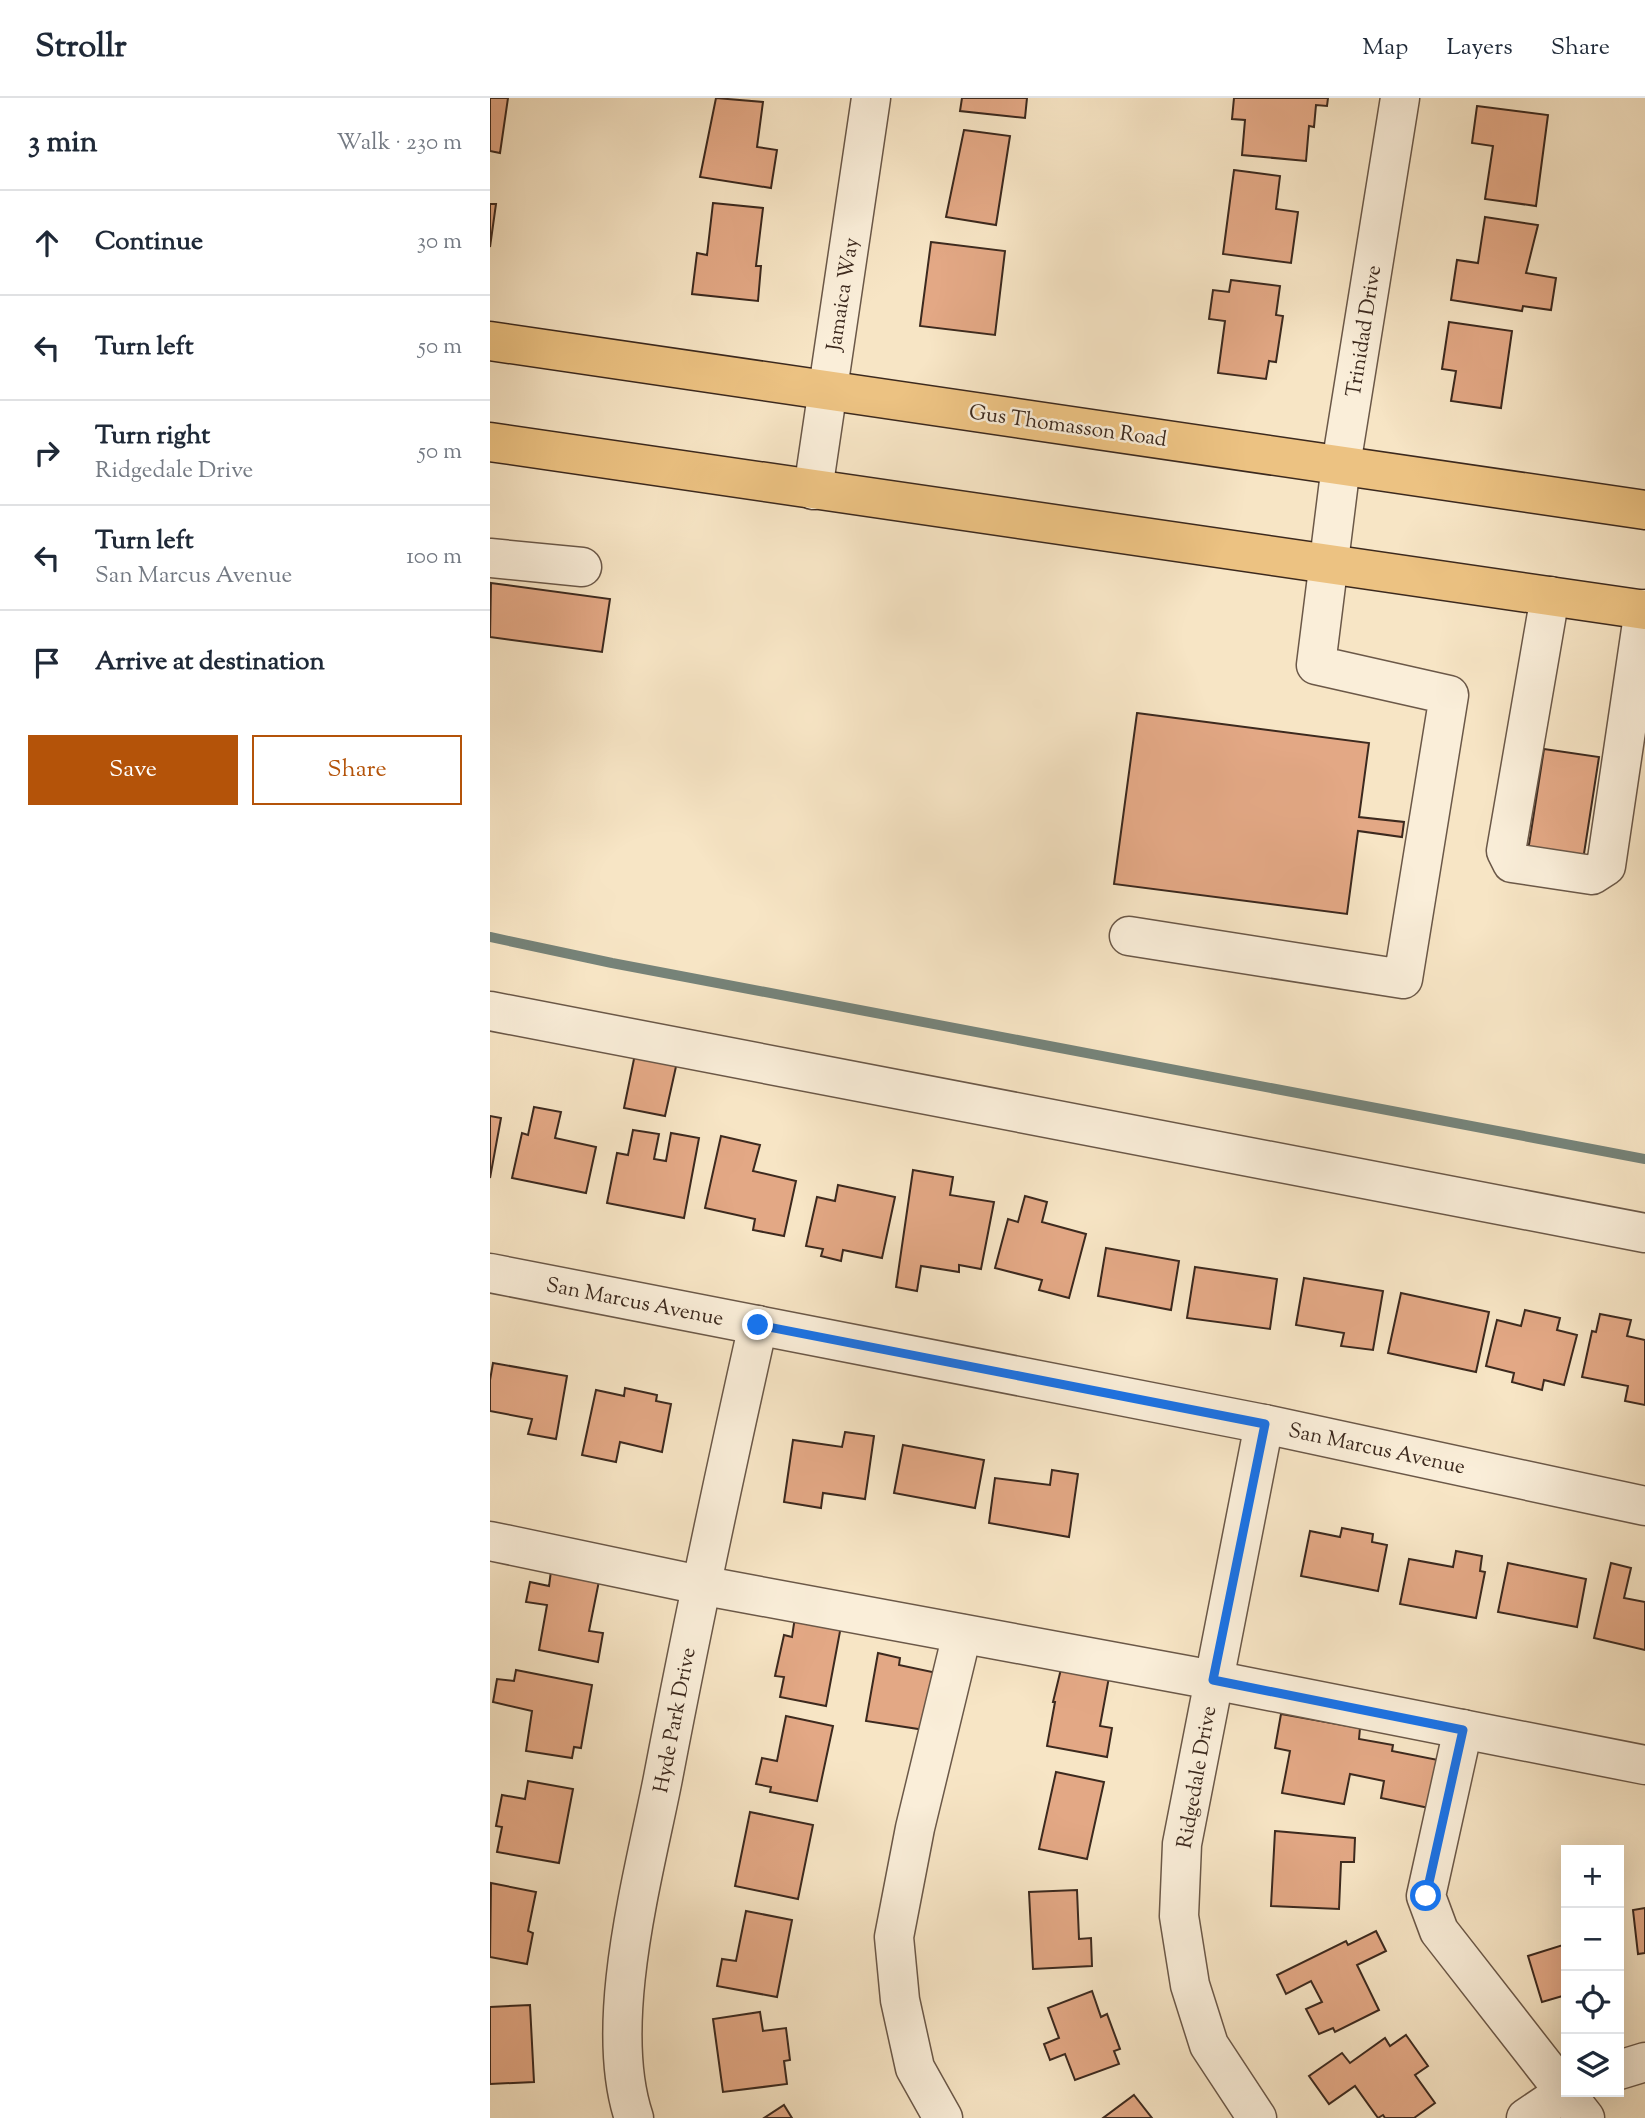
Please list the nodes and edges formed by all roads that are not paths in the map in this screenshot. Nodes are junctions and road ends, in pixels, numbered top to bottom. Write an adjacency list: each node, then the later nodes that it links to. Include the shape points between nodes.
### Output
1 (871, 98): 4 (street, Jamaica Way)
2 (1400, 98): 6 (street, Trinidad Drive)
3 (490, 341): 4 (main road, Gus Thomasson Road)
4 (827, 389): 6 (main road, Gus Thomasson Road); 7 (street, Jamaica Way)
5 (490, 442): 7 (main road)
6 (1341, 465): 8 (main road, Gus Thomasson Road); 10 (street, Trinidad Drive)
7 (813, 490): 10 (main road)
8 (1645, 510)
9 (490, 558): 11 (street)
10 (1328, 564): 12 (main road); 14 (street, Trinidad Drive, via 1316,665 1450,695 1403,979)
11 (582, 567)
12 (1550, 596): 13 (main road); 13 (street, via 1506,850 1512,863 1592,875 1606,866)
13 (1645, 610)
14 (1129, 936)
15 (490, 1012): 16 (street)
16 (1645, 1233)
17 (490, 1273): 18 (street, San Marcus Avenue)
18 (758, 1325): 19 (street, San Marcus Avenue); 22 (street, Hyde Park Drive)
19 (1265, 1424): 20 (street, San Marcus Avenue); 24 (street, Ridgedale Drive)
20 (1645, 1506)
21 (490, 1541): 22 (street)
22 (700, 1585): 23 (street); 30 (street, Hyde Park Drive, via 629,1956 622,2029 628,2098)
23 (962, 1634): 24 (street); 31 (street, via 894,1937 900,2000 915,2068)
24 (1213, 1680): 25 (street); 32 (street, Ridgedale Drive, via 1182,1844 1179,1916 1190,1985 1209,2045)
25 (1463, 1730): 26 (street); 29 (street, via 1426,1896 1439,1931)
26 (1645, 1765)
27 (1645, 2062): 28 (street)
28 (1624, 2068)
29 (1572, 2100): 33 (street)
30 (635, 2118)
31 (943, 2118)
32 (1256, 2118)
33 (1527, 2118)

